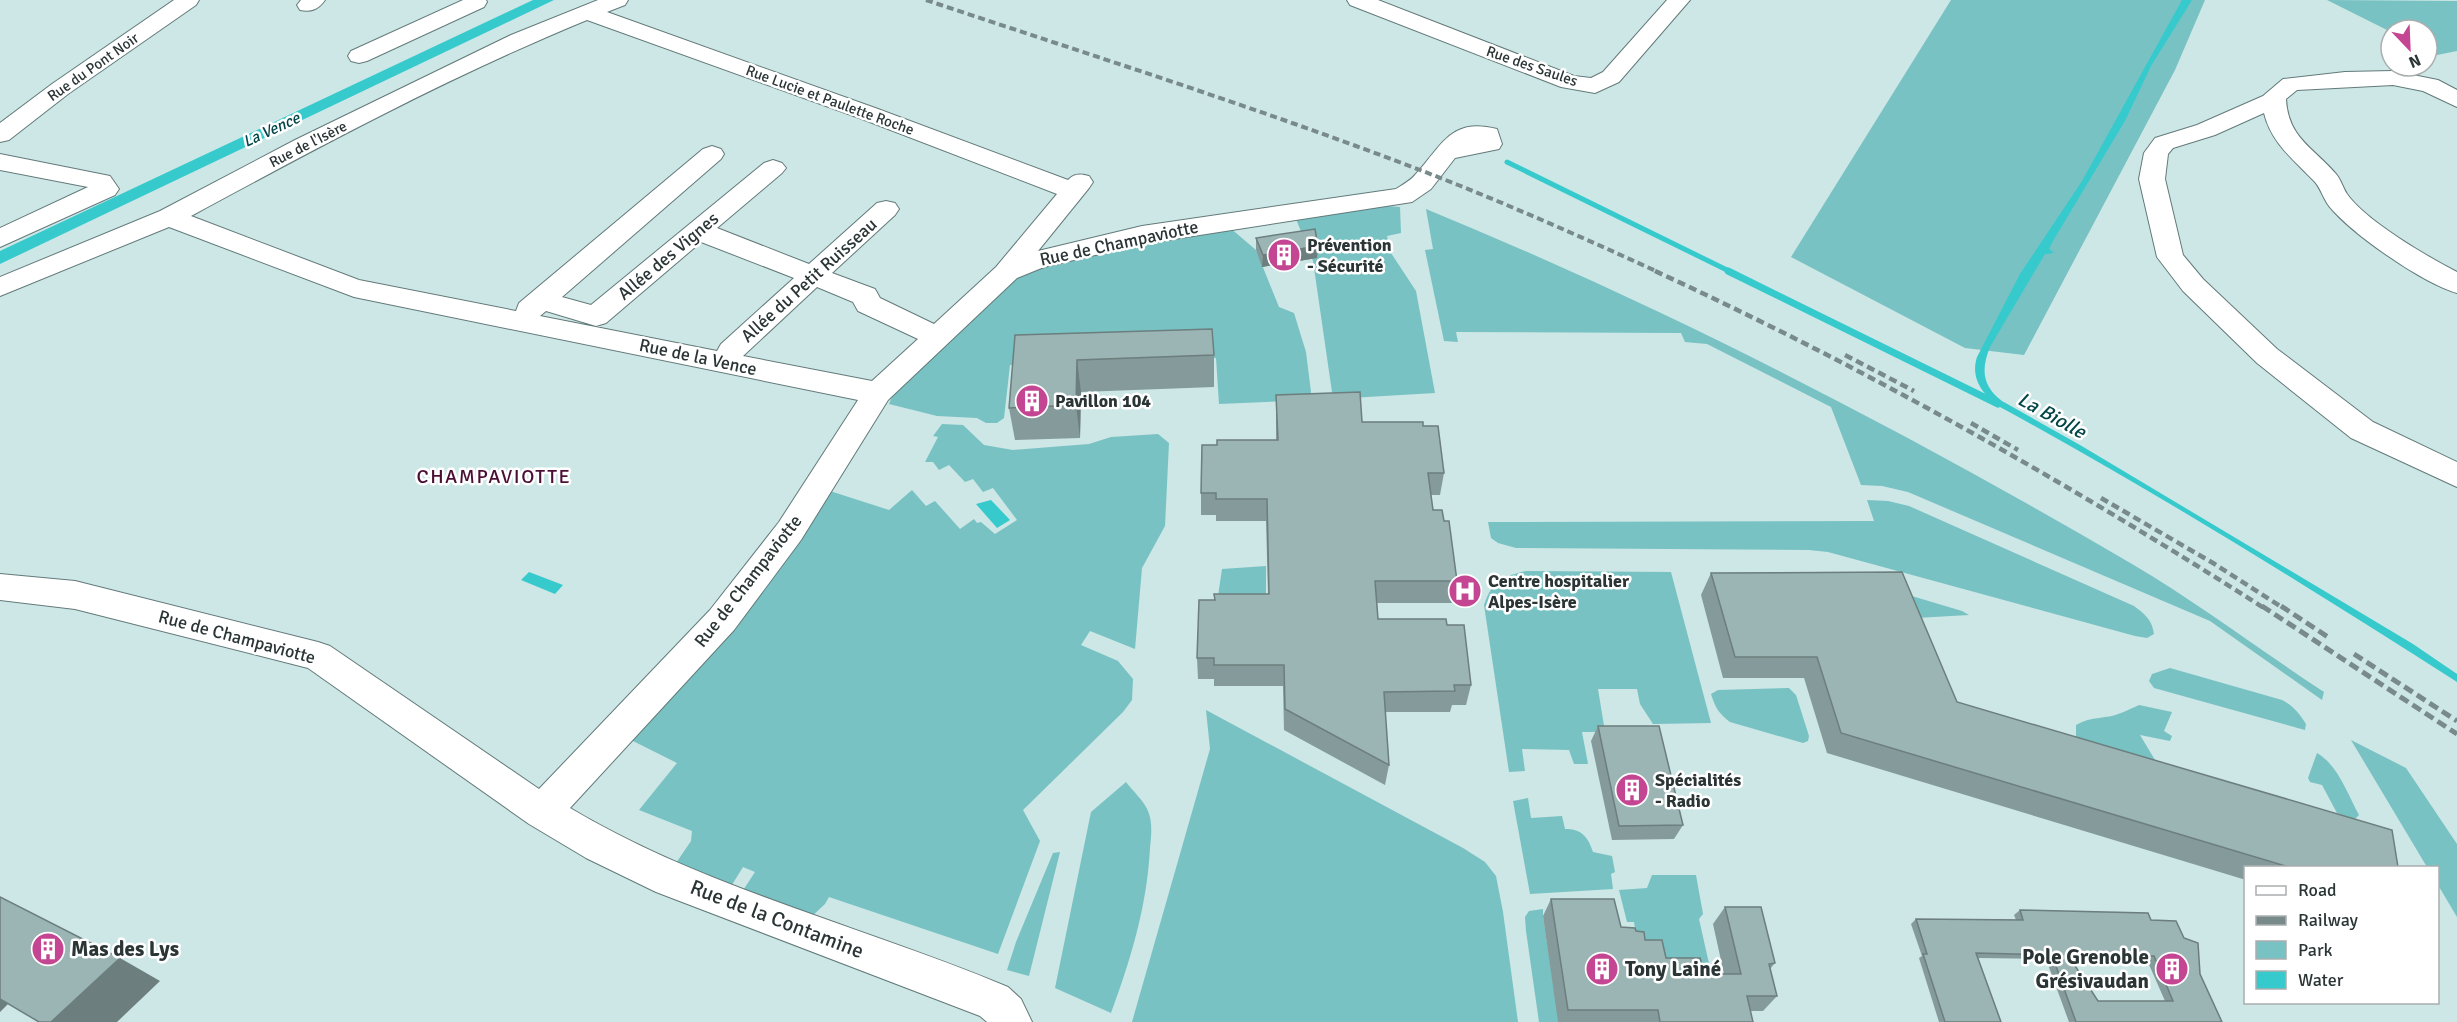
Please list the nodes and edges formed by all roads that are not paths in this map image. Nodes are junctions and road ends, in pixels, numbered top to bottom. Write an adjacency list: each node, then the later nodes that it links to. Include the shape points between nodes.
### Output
1 (188, 0): 10 (street, Rue du Pont Noir)
2 (617, 0): 6 (street, Rue de l'Isère)
3 (1358, 0): 4 (street, Rue des Saules, via 1569,82 1595,86 1611,76)
4 (1679, 0)
5 (473, 1): 7 (street)
6 (586, 12): 16 (street, Rue de l'Isère, via 519,40 304,145); 19 (street, Rue Lucie et Paulette Roche, via 1077,187)
7 (359, 56)
8 (2274, 100): 9 (street, via 2291,84 2393,78 2430,84); 21 (street, via 2273,113 2283,134 2329,182 2338,201 2392,247); 28 (street, via 2206,130 2164,143 2157,153 2152,178 2170,257 2193,285 2267,356 2362,430)
9 (2457, 100)
10 (0, 135)
11 (1447, 152): 19 (street, Rue de Champaviotte, via 1422,183 1402,196 1142,236 1036,260)
12 (712, 154): 24 (street)
13 (0, 162): 18 (street, via 101,182 106,189)
14 (773, 168): 17 (street, Allée des Vignes)
15 (886, 209): 20 (street, Allée du Petit Ruisseau)
16 (169, 218): 22 (street, Rue de l'Isère); 24 (street, Rue de la Vence, via 354,288)
17 (699, 231): 20 (street); 23 (street, Allée des Vignes, via 596,316)
18 (0, 238)
19 (1006, 272): 25 (street, Rue de Champaviotte)
20 (814, 276): 25 (street, via 865,296 868,304); 26 (street, Allée du Petit Ruisseau)
21 (2457, 284)
22 (0, 287)
23 (555, 304)
24 (517, 321): 27 (street, Rue de la Vence)
25 (937, 337): 27 (street, Rue de Champaviotte)
26 (731, 351)
27 (878, 393): 30 (street, Rue de Champaviotte, via 790,531 722,620)
28 (2457, 475)
29 (0, 587): 30 (street, Rue de Champaviotte, via 75,595 318,656)
30 (542, 812): 31 (street, Rue de la Contamine, via 599,846 670,879 994,1001)
31 (1011, 1022)

